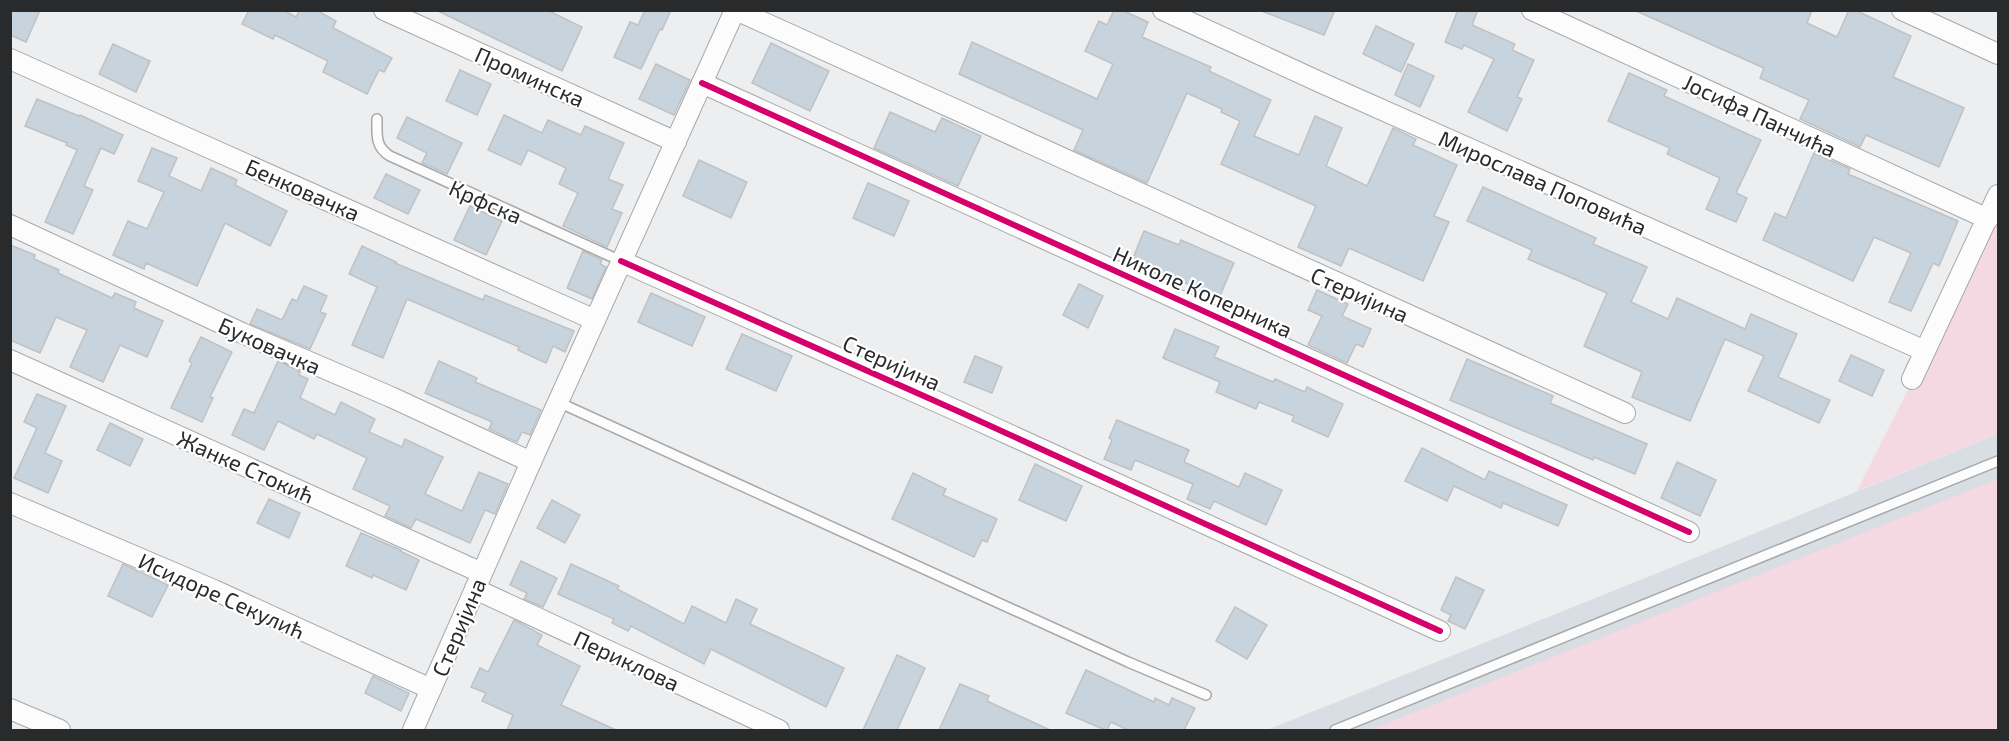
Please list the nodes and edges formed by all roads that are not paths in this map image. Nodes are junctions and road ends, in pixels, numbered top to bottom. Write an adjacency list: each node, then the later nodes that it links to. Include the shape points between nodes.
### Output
1 (384, 10): 10 (street, Проминска)
2 (736, 10): 8 (street, Стеријина); 20 (street, Стеријина)
3 (1163, 10): 16 (street, Мирослава Поповића)
4 (1532, 10): 12 (street, Јосифа Панчића)
5 (1902, 10): 6 (street)
6 (1998, 54)
7 (10, 59): 15 (street, Бенковачка)
8 (702, 83): 10 (street, Стеријина); 24 (street, Николе Коперника)
9 (377, 119): 14 (lane, Крфска, via 378,144 390,156)
10 (676, 142): 14 (street, Стеријина)
11 (1998, 195): 12 (street)
12 (1988, 219): 16 (street)
13 (10, 225): 22 (street, Буковачка)
14 (621, 261): 15 (street, Стеријина); 26 (street, Стеријина)
15 (595, 320): 19 (street, Стеријина)
16 (1924, 351): 18 (street)
17 (10, 360): 25 (street, Жанке Стокић)
18 (1912, 379)
19 (558, 402): 22 (street, Стеријина); 28 (lane)
20 (1624, 413)
21 (1998, 461): 33 (lane)
22 (531, 462): 25 (street, Стеријина)
23 (10, 503): 27 (street, Исидоре Секулић)
24 (1689, 532)
25 (478, 581): 27 (street, Стеријина); 32 (street, Периклова)
26 (1440, 631)
27 (432, 689): 31 (street, Стеријина)
28 (1206, 695)
29 (10, 709): 30 (street)
30 (60, 730)
31 (413, 730)
32 (779, 730)
33 (1335, 730)

